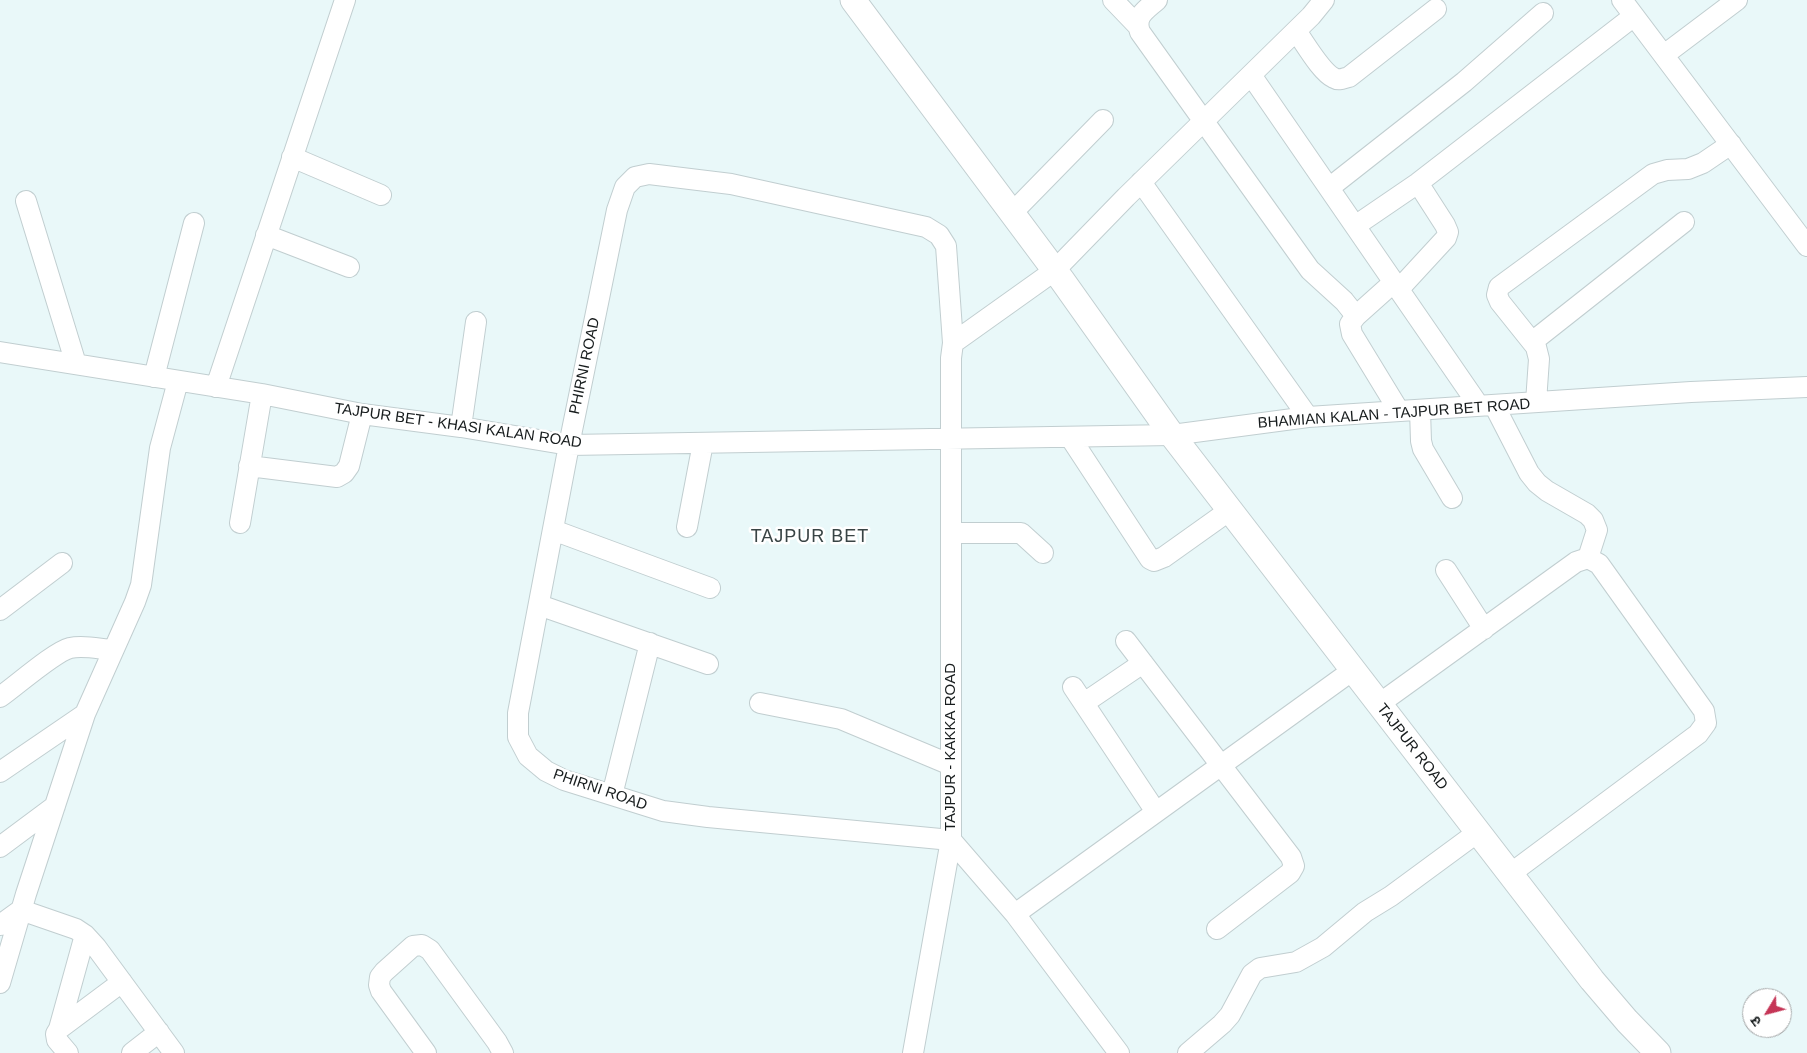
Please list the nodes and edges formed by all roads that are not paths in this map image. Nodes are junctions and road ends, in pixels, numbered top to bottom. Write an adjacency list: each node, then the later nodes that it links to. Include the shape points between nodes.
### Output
1 (345, 0): 17 (street)
2 (853, 0): 23 (main road, TAJPUR ROAD)
3 (1114, 0): 10 (street)
4 (1157, 0): 10 (street, via 1140,16)
5 (1324, 0): 11 (street)
6 (1737, 0): 12 (street)
7 (1627, 5): 12 (street); 19 (street)
8 (1436, 9): 11 (street, via 1349,77 1339,80 1323,69)
9 (1543, 13): 20 (street, via 1464,82)
10 (1137, 25): 15 (street)
11 (1296, 31): 13 (street)
12 (1664, 55): 16 (street)
13 (1251, 75): 15 (street); 20 (street)
14 (1103, 120): 23 (street)
15 (1204, 121): 18 (street); 32 (street, via 1310,270)
16 (1731, 144): 28 (street); 34 (street, via 1688,169 1653,174 1499,287 1497,295 1500,302)
17 (292, 156): 21 (street); 27 (street)
18 (1142, 182): 30 (street); 48 (street)
19 (1418, 183): 26 (street); 31 (street, via 1448,232 1446,238)
20 (1329, 188): 26 (street)
21 (381, 195)
22 (26, 201): 37 (street)
23 (1011, 214): 30 (main road, TAJPUR ROAD)
24 (1684, 222): 34 (street)
25 (194, 224): 38 (street)
26 (1355, 226): 31 (street)
27 (266, 235): 29 (street); 40 (street)
28 (1807, 246)
29 (349, 267)
30 (1054, 271): 35 (street); 50 (main road, TAJPUR ROAD)
31 (1397, 286): 32 (street); 44 (street)
32 (1356, 316): 46 (street, via 1350,324 1352,334)
33 (476, 322): 49 (street)
34 (1532, 342): 43 (street, via 1539,359)
35 (953, 343): 52 (street, PHIRNI ROAD); 54 (street, PHIRNI ROAD, via 946,246 939,235 926,228 731,184 649,174 635,177 625,187 617,210)
36 (0, 352): 37 (street, TAJPUR BET - KHASI KALAN ROAD)
37 (76, 364): 38 (street, TAJPUR BET - KHASI KALAN ROAD)
38 (154, 377): 39 (street, TAJPUR BET - KHASI KALAN ROAD)
39 (178, 381): 40 (street, TAJPUR BET - KHASI KALAN ROAD); 72 (street, via 160,448 141,585)
40 (216, 387): 42 (street, TAJPUR BET - KHASI KALAN ROAD)
41 (1807, 387): 43 (street, BHAMIAN KALAN - TAJPUR BET ROAD)
42 (262, 394): 47 (street, TAJPUR BET - KHASI KALAN ROAD); 55 (street)
43 (1536, 402): 44 (street, BHAMIAN KALAN - TAJPUR BET ROAD)
44 (1487, 406): 45 (street, BHAMIAN KALAN - TAJPUR BET ROAD); 63 (street, via 1537,484 1593,520 1597,530)
45 (1420, 410): 46 (street, BHAMIAN KALAN - TAJPUR BET ROAD); 56 (street, via 1423,449)
46 (1399, 411): 48 (street, BHAMIAN KALAN - TAJPUR BET ROAD)
47 (362, 414): 49 (street, TAJPUR BET - KHASI KALAN ROAD); 55 (street, via 348,466 337,477)
48 (1308, 417): 50 (street, BHAMIAN KALAN - TAJPUR BET ROAD)
49 (461, 427): 54 (street, TAJPUR BET - KHASI KALAN ROAD)
50 (1172, 435): 51 (street, BHAMIAN KALAN - TAJPUR BET ROAD); 57 (main road, TAJPUR ROAD)
51 (1070, 437): 52 (street, BHAMIAN KALAN - TAJPUR BET ROAD); 57 (street, via 1154,561)
52 (951, 439): 53 (street, TAJPUR BET - KHASI KALAN ROAD); 61 (street, TAJPUR - KAKKA ROAD)
53 (703, 443): 54 (street, TAJPUR BET - KHASI KALAN ROAD); 59 (street)
54 (569, 445): 60 (street, PHIRNI ROAD)
55 (250, 466): 58 (street)
56 (1452, 498)
57 (1230, 510): 75 (main road, TAJPUR ROAD)
58 (240, 523)
59 (687, 527)
60 (553, 530): 66 (street); 67 (street, PHIRNI ROAD)
61 (951, 532): 62 (street, via 1020,533); 80 (street, TAJPUR - KAKKA ROAD)
62 (1043, 553)
63 (1588, 558): 69 (street, via 1576,562); 89 (street, via 1599,564 1704,711 1706,723 1698,734)
64 (62, 563): 68 (street)
65 (1446, 570): 69 (street)
66 (710, 588)
67 (539, 605): 71 (street); 83 (street, PHIRNI ROAD, via 518,713 518,736 528,756 546,771)
68 (0, 610)
69 (1484, 629): 78 (street)
70 (1126, 641): 73 (street)
71 (650, 644): 74 (street); 83 (street)
72 (113, 650): 76 (street, via 82,646 69,648); 79 (street)
73 (1143, 663): 81 (street); 85 (street, via 1078,695)
74 (708, 664)
75 (1353, 670): 78 (main road, TAJPUR ROAD); 81 (street)
76 (0, 697)
77 (760, 702): 80 (street, via 841,720)
78 (1380, 704): 86 (main road, TAJPUR ROAD)
79 (85, 714): 82 (street); 84 (street)
80 (951, 765): 87 (street, TAJPUR - KAKKA ROAD)
81 (1220, 766): 85 (street); 93 (street, via 1291,857 1294,866 1290,873)
82 (0, 772)
83 (612, 795): 87 (street, PHIRNI ROAD, via 663,811 708,817)
84 (55, 806): 88 (street); 90 (street)
85 (1156, 812): 91 (street)
86 (1478, 832): 89 (main road, TAJPUR ROAD); 106 (street, via 1365,912 1323,947 1296,962 1260,968 1252,974 1230,1015)
87 (951, 840): 91 (street); 104 (street, TAJPUR - KAKKA ROAD)
88 (0, 847)
89 (1510, 874): 107 (main road, TAJPUR ROAD, via 1592,980)
90 (21, 910): 92 (street); 94 (street); 96 (street)
91 (1015, 914): 105 (street)
92 (0, 925)
93 (1218, 929)
94 (85, 935): 95 (street); 97 (street)
95 (122, 982): 97 (street); 98 (street)
96 (0, 983)
97 (59, 1029): 99 (street, via 56,1034 58,1040)
98 (159, 1032): 100 (street); 101 (street)
99 (68, 1053)
100 (132, 1053)
101 (174, 1053)
102 (426, 1053): 103 (street, via 379,985 384,972 413,946 422,945 430,950)
103 (503, 1053)
104 (913, 1053)
105 (1119, 1053)
106 (1188, 1053)
107 (1658, 1053)

